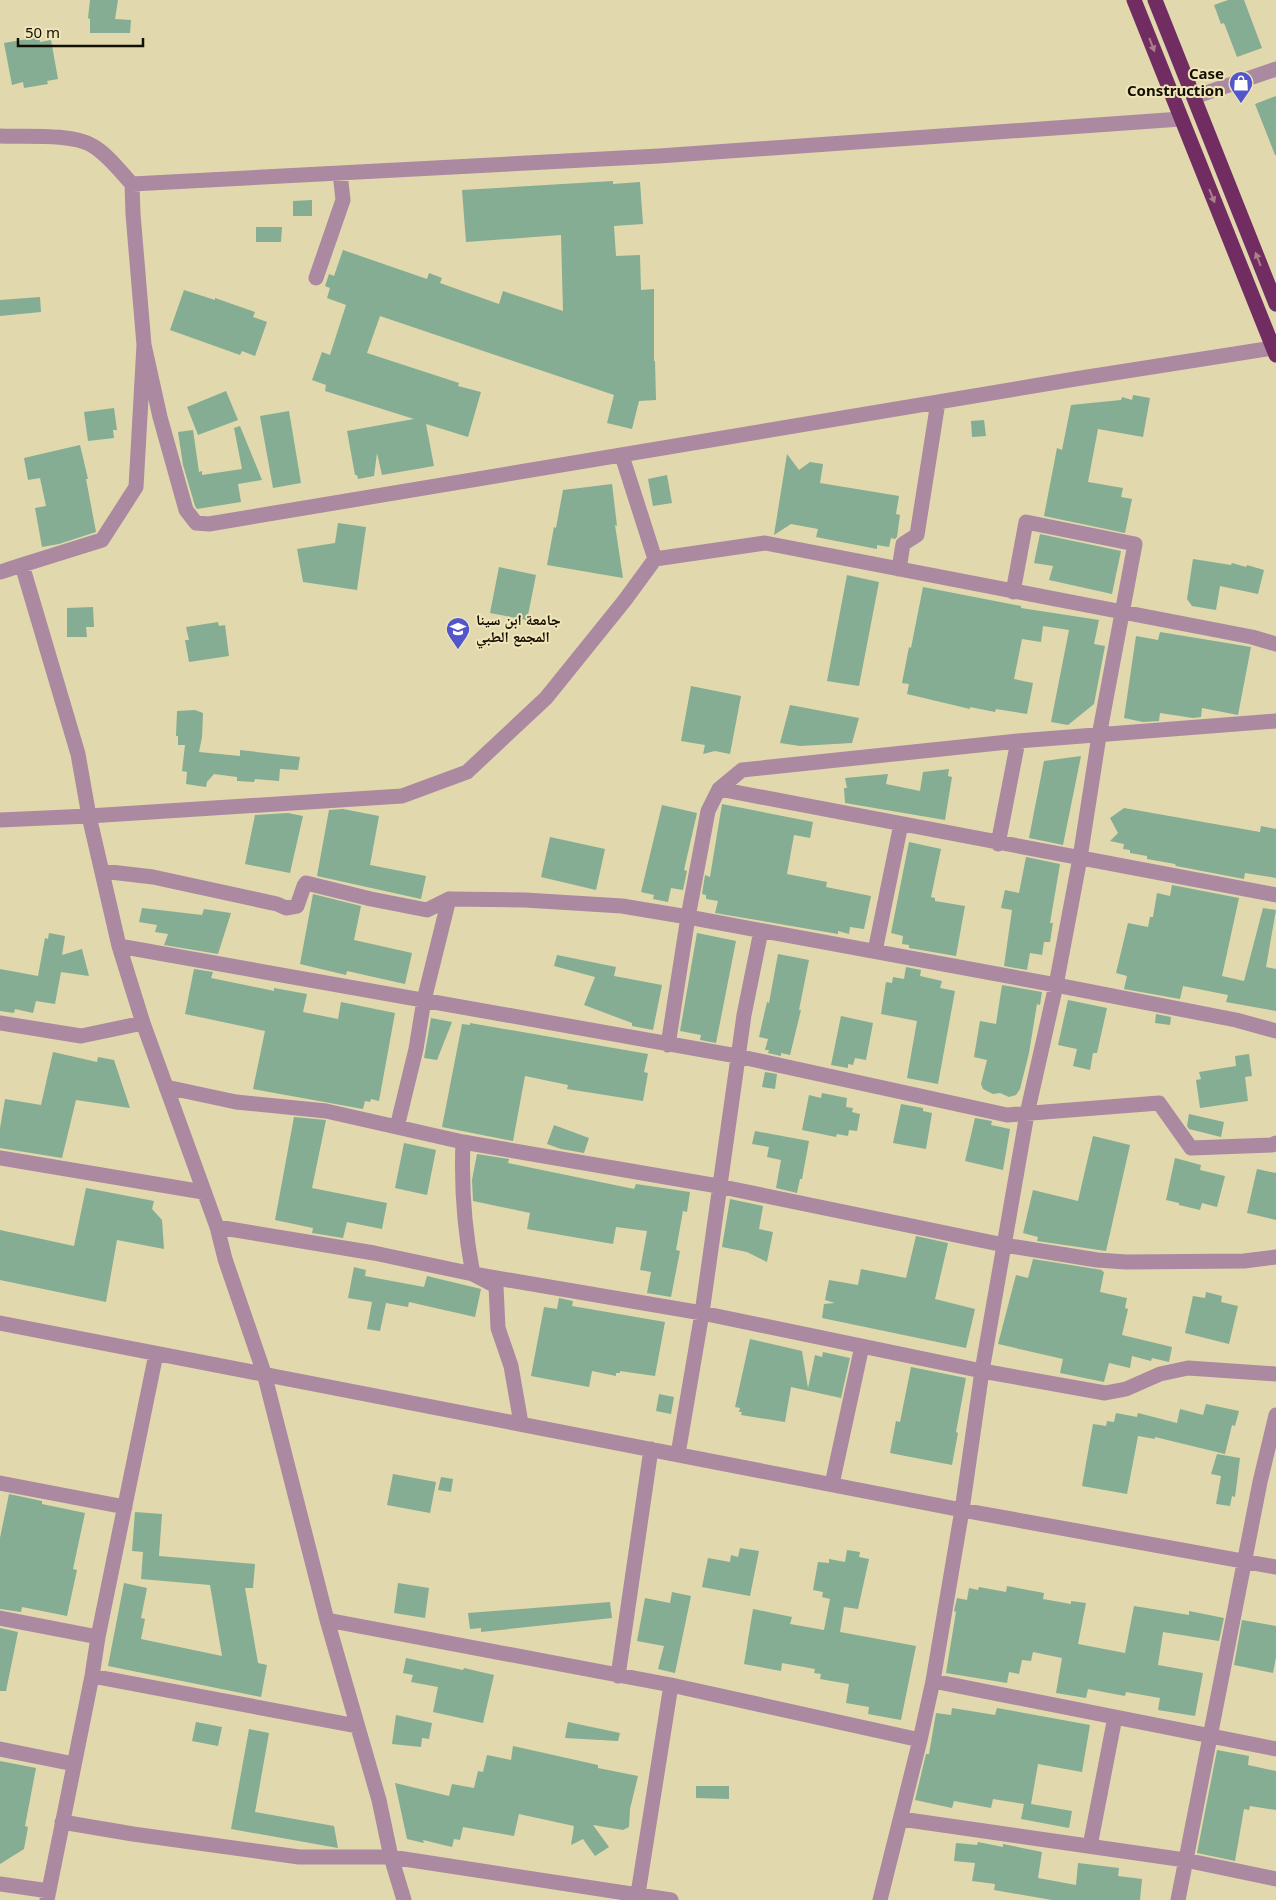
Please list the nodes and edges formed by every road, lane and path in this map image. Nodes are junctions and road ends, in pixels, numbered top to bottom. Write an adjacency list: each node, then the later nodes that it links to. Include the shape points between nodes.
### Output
1 (1134, 0): 5 (highway, one-way to 5)
2 (1155, 0): 4 (highway)
3 (1276, 69): 4 (street)
4 (1194, 97): 10 (highway, one-way to 4)
5 (1181, 119): 7 (street, via 659,156); 12 (highway, one-way to 12)
6 (0, 136): 8 (street, via 67,138 91,145)
7 (340, 173): 8 (street); 9 (street, via 343,200)
8 (132, 184): 11 (street)
9 (316, 278)
10 (1276, 304)
11 (144, 345): 14 (street, via 183,501 196,523 209,524); 16 (street, via 136,487 102,540)
12 (1274, 351): 13 (street)
13 (938, 402): 14 (street); 17 (street, via 918,535 902,544)
14 (622, 456): 15 (street)
15 (655, 559): 17 (street, via 764,543); 26 (street, via 546,698 467,772 402,796)
16 (22, 565): 18 (street); 26 (street, via 78,754)
17 (899, 569): 19 (street)
18 (0, 572)
19 (1013, 592): 20 (street); 20 (street, via 1026,522 1135,544)
20 (1122, 612): 21 (street, via 1252,636); 23 (street)
21 (1276, 644)
22 (1276, 721): 23 (street)
23 (1099, 736): 24 (street); 30 (street)
24 (1018, 741): 25 (street, via 742,770); 29 (street)
25 (719, 789): 28 (street); 34 (street, via 708,812)
26 (89, 816): 27 (street); 31 (street)
27 (0, 820)
28 (901, 824): 29 (street); 37 (street)
29 (998, 844): 30 (street)
30 (1080, 858): 32 (street); 38 (street)
31 (102, 871): 33 (street, via 218,890 286,908 297,906 306,884 427,910); 36 (street)
32 (1276, 895)
33 (449, 899): 34 (street, via 584,903); 39 (street)
34 (688, 917): 35 (street); 43 (street)
35 (761, 932): 37 (street); 44 (street)
36 (119, 946): 39 (street); 41 (street)
37 (875, 951): 38 (street)
38 (1056, 985): 42 (street, via 1236,1020); 46 (street)
39 (424, 1000): 43 (street); 47 (street)
40 (0, 1023): 41 (street, via 82,1036)
41 (143, 1024): 45 (street)
42 (1276, 1031)
43 (668, 1045): 44 (street)
44 (737, 1056): 46 (street, via 1007,1115); 51 (street)
45 (166, 1087): 47 (street, via 236,1102 326,1111); 52 (street)
46 (1027, 1114): 49 (street, via 1159,1103 1191,1148); 54 (street)
47 (397, 1127): 48 (street)
48 (463, 1142): 51 (street); 56 (street, via 462,1198)
49 (1276, 1143)
50 (0, 1158): 52 (street)
51 (718, 1186): 54 (street); 57 (street)
52 (203, 1192): 53 (street)
53 (217, 1227): 56 (street, via 374,1253); 62 (street)
54 (1004, 1245): 55 (street, via 1126,1262 1244,1261); 61 (street)
55 (1276, 1257)
56 (473, 1274): 57 (street); 65 (street, via 496,1286 498,1328 511,1366)
57 (702, 1313): 59 (street); 67 (street)
58 (0, 1323): 60 (street)
59 (862, 1346): 61 (street); 69 (street)
60 (156, 1354): 62 (street); 70 (street)
61 (982, 1371): 63 (street, via 1105,1393 1188,1368); 71 (street)
62 (264, 1373): 65 (street); 75 (street)
63 (1276, 1374)
64 (1276, 1415): 72 (street)
65 (521, 1423): 66 (street)
66 (651, 1449): 67 (street); 78 (street)
67 (678, 1454): 69 (street)
68 (0, 1483): 70 (street)
69 (832, 1484): 71 (street)
70 (125, 1507): 76 (street)
71 (962, 1510): 72 (street); 79 (street)
72 (1246, 1561): 73 (street); 83 (street)
73 (1276, 1567)
74 (0, 1618): 76 (street)
75 (327, 1620): 78 (street); 82 (street)
76 (98, 1637): 77 (street)
77 (92, 1676): 82 (street); 87 (street)
78 (618, 1676): 80 (street)
79 (933, 1681): 81 (street); 84 (street)
80 (671, 1685): 84 (street); 96 (street)
81 (1115, 1717): 83 (street); 90 (street)
82 (357, 1726): 91 (street, via 379,1800)
83 (1210, 1736): 86 (street); 92 (street)
84 (920, 1740): 88 (street)
85 (0, 1749): 87 (street)
86 (1276, 1749)
87 (74, 1764): 89 (street)
88 (901, 1819): 90 (street); 99 (street)
89 (62, 1822): 91 (street, via 299,1857); 95 (street)
90 (1090, 1846): 92 (street)
91 (391, 1856): 96 (street); 97 (street)
92 (1185, 1860): 93 (street); 100 (street)
93 (1276, 1879)
94 (0, 1884): 95 (street)
95 (48, 1896)
96 (638, 1897): 98 (street)
97 (404, 1900)
98 (671, 1900)
99 (880, 1900)
100 (1178, 1900)

